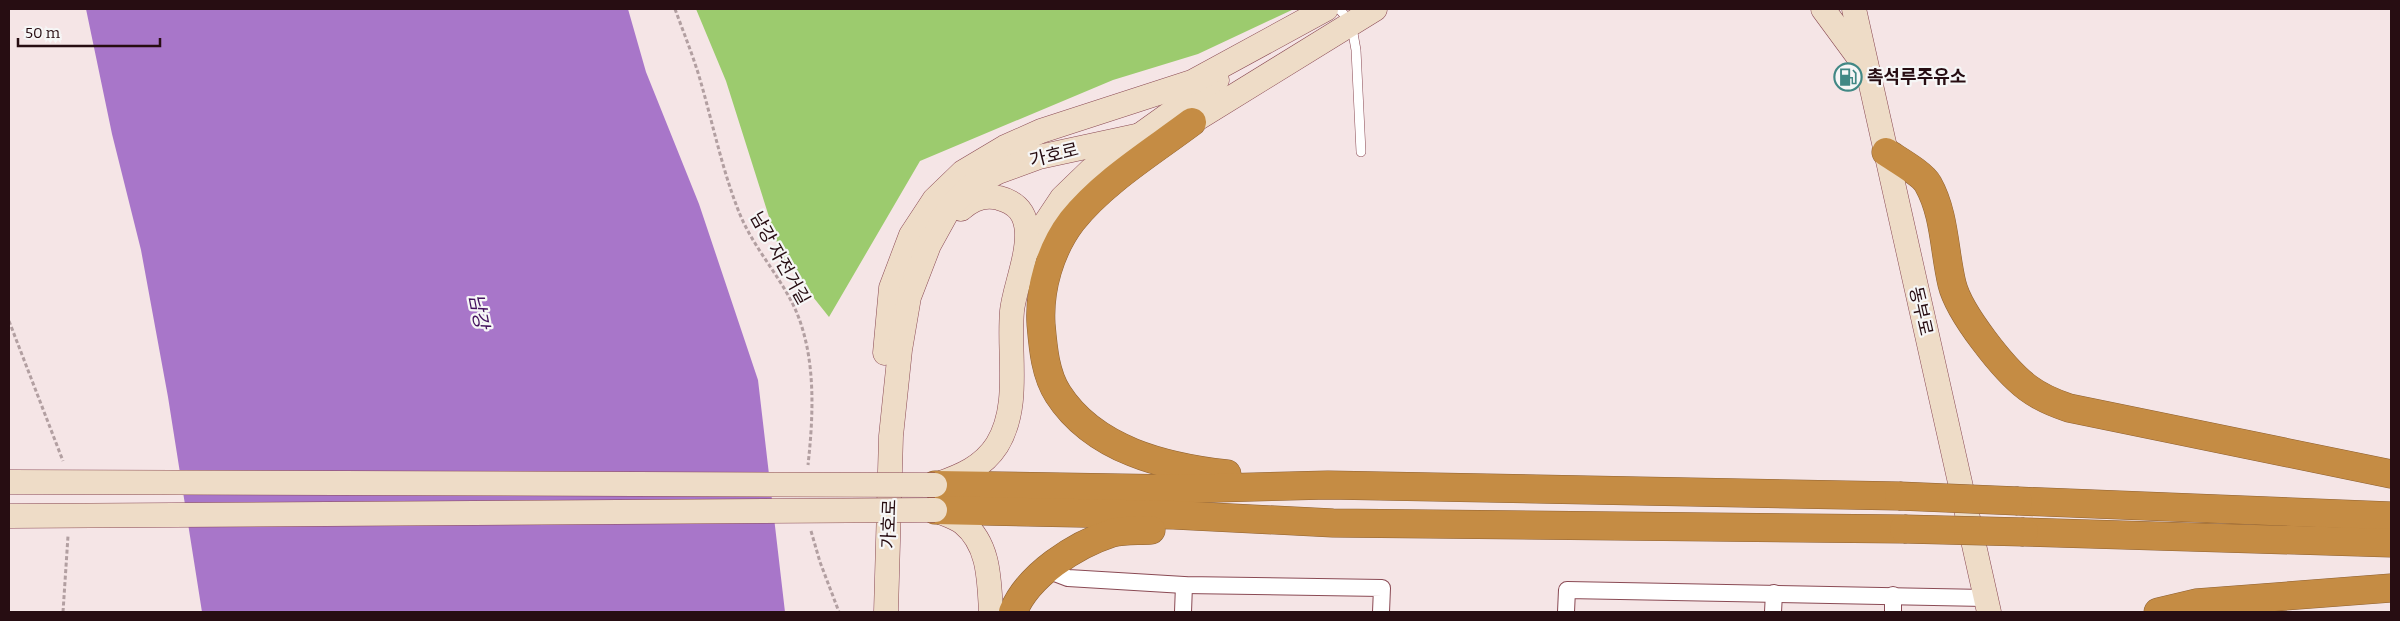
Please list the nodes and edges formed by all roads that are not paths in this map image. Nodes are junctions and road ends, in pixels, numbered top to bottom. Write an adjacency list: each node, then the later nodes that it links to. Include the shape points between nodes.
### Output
1 (1326, 9): 6 (street, 가호로)
2 (1375, 9): 5 (street, 가호로)
3 (1823, 9): 7 (street)
4 (1854, 9): 7 (street, 동부로)
5 (1345, 15): 8 (street, 가호로); 10 (lane, via 1356,50)
6 (1279, 35): 9 (street); 14 (street, 가호로, via 1192,82 1041,131 1005,147 963,172 934,200 911,236 891,288 884,357)
7 (1868, 71): 11 (street, 동부로)
8 (1192, 122): 9 (street, 가호로); 17 (highway, via 1098,194 1071,222 1050,260 1040,308 1044,356 1057,392 1078,420 1115,444 1151,460 1192,470)
9 (1141, 136): 12 (street, 가호로, via 1039,157 998,172 970,187 950,207); 13 (street, via 1091,170 1062,198)
10 (1361, 152)
11 (1886, 152): 15 (highway, via 1928,181 1937,204 1952,283 1960,305 2010,370 2036,394 2069,408); 28 (street, 동부로)
12 (929, 245): 13 (street, via 947,221 968,203 986,196 1002,198 1019,208 1027,228); 14 (street, 가호로, via 909,297)
13 (1026, 252): 18 (street, via 1012,310 1009,415 997,445 984,461)
14 (891, 436): 29 (street, 가호로)
15 (2391, 474)
16 (9, 482): 18 (street, bridge)
17 (1328, 485): 18 (highway); 20 (highway, bridge, via 1900,496)
18 (935, 498): 19 (street, bridge); 21 (highway); 30 (street, via 980,543 988,570)
19 (9, 516)
20 (2391, 516)
21 (1333, 523): 22 (highway, bridge, via 1904,529); 23 (highway, via 1113,533 1074,550)
22 (2391, 543)
23 (1048, 570): 24 (street, via 1068,578); 31 (highway, via 1032,584)
24 (1184, 585): 32 (street); 33 (street, via 1382,588)
25 (2391, 588): 37 (highway, via 2196,603)
26 (1774, 593): 27 (street); 34 (street, via 1567,590); 35 (street)
27 (1893, 595): 28 (street); 36 (street)
28 (1987, 605)
29 (886, 612)
30 (991, 612)
31 (1013, 612)
32 (1183, 612)
33 (1381, 612)
34 (1566, 612)
35 (1773, 612)
36 (1892, 612)
37 (2158, 612)

